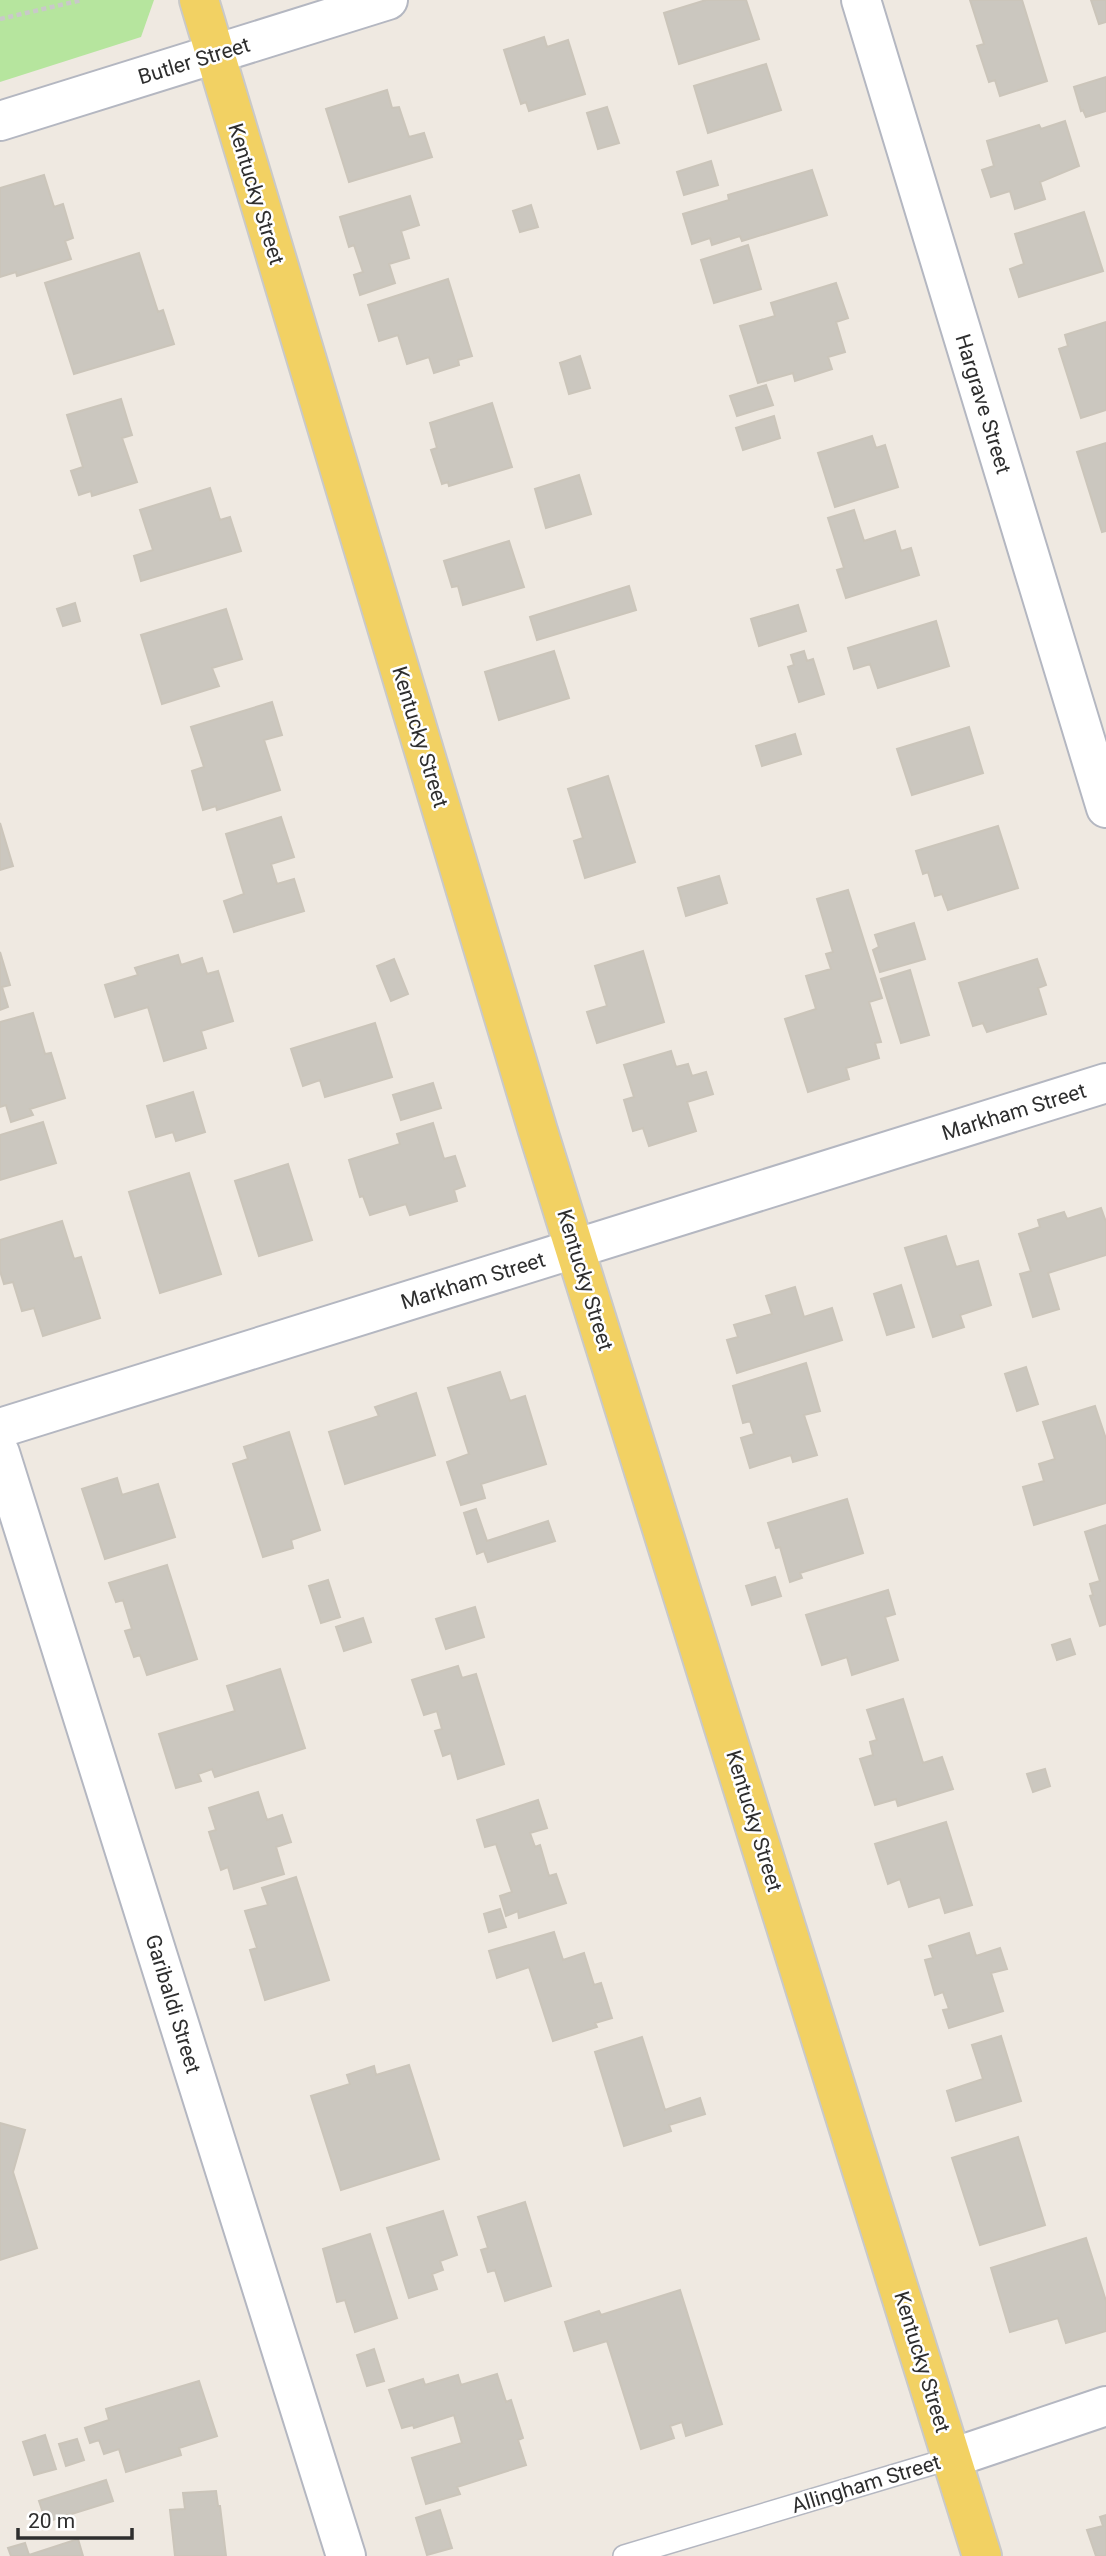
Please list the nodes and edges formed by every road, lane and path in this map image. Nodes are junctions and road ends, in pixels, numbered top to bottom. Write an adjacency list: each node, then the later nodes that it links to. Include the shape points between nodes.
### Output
1 (82, 0): 5 (path)
2 (199, 0): 6 (main road, Kentucky Street)
3 (388, 0): 6 (street, Butler Street)
4 (861, 0): 8 (street, Hargrave Street)
5 (0, 19)
6 (215, 54): 7 (street, Butler Street); 10 (main road, Kentucky Street)
7 (0, 121)
8 (1106, 808)
9 (1106, 1083): 10 (street, Markham Street)
10 (576, 1249): 11 (street, Markham Street); 14 (main road, Kentucky Street)
11 (0, 1428)
12 (0, 1453): 15 (street, Garibaldi Street)
13 (1106, 2406): 14 (street, Allingham Street)
14 (952, 2458): 16 (lane, Allingham Street); 17 (main road, Kentucky Street)
15 (346, 2556)
16 (624, 2556)
17 (982, 2556)

